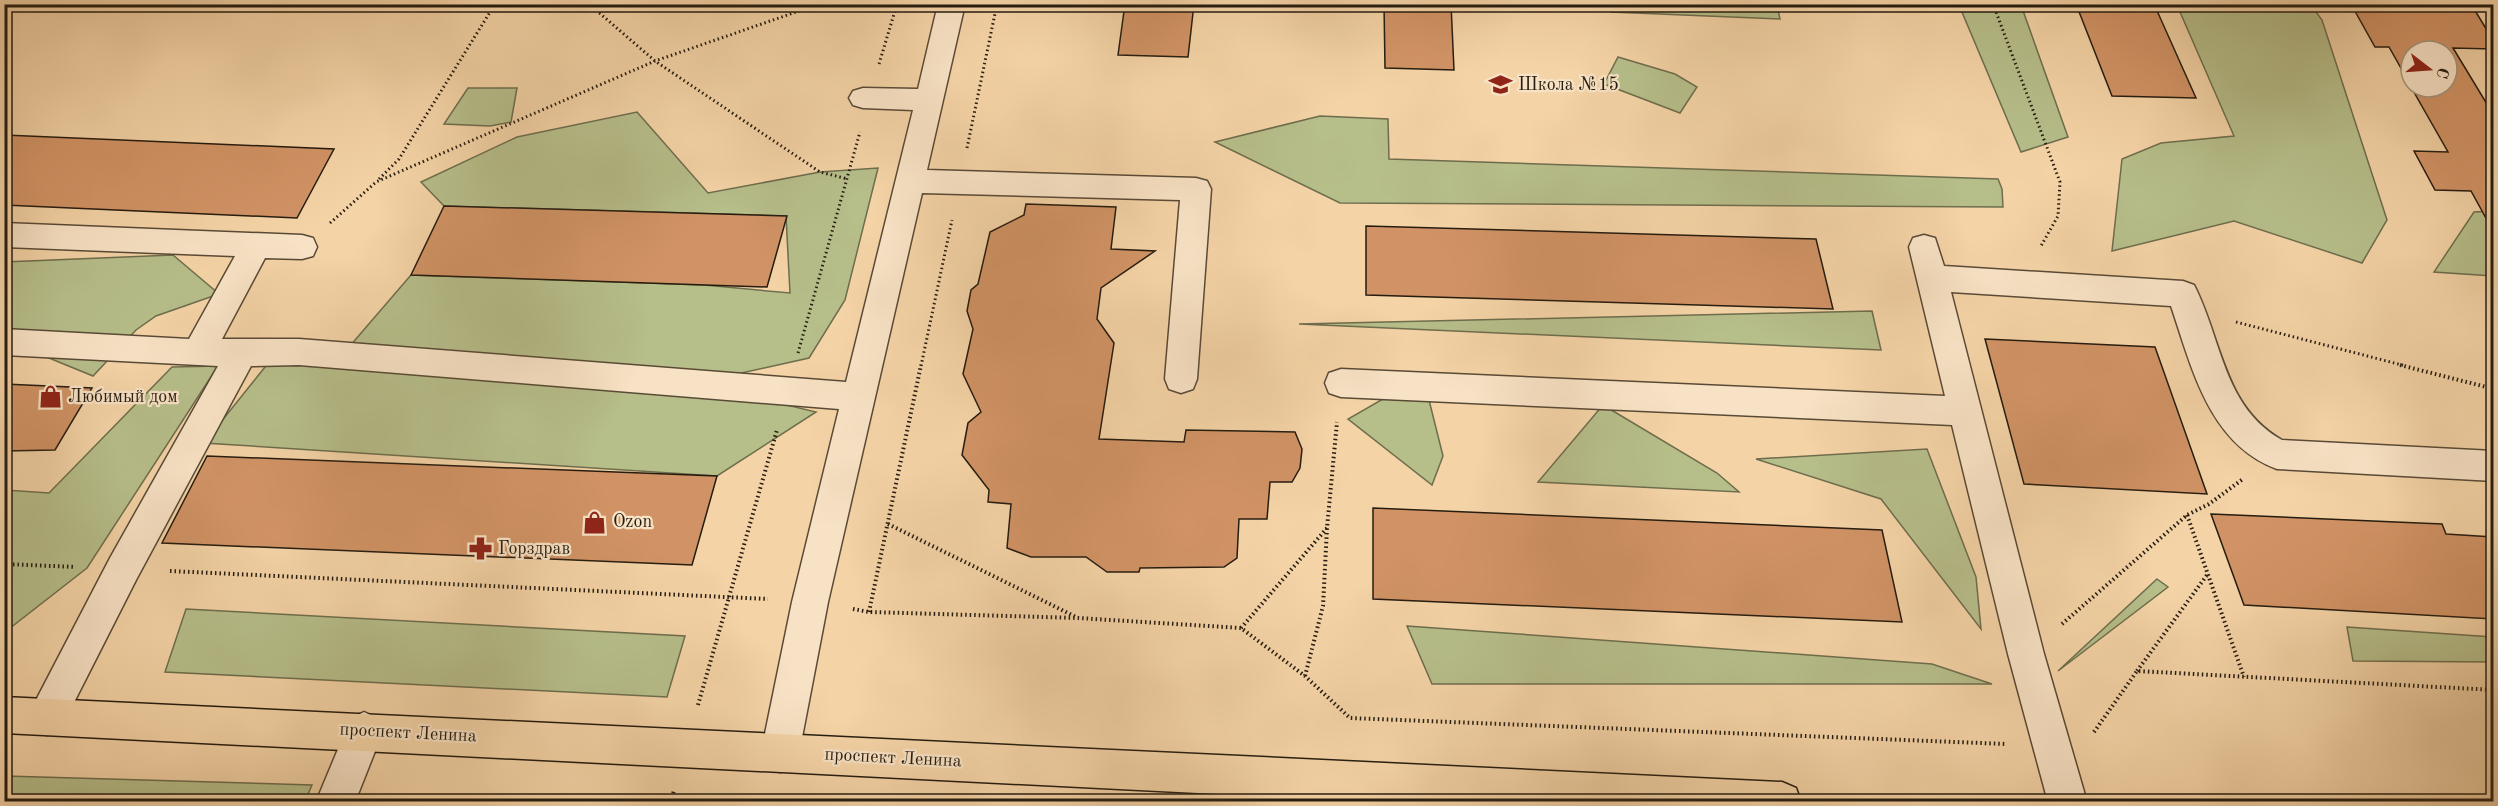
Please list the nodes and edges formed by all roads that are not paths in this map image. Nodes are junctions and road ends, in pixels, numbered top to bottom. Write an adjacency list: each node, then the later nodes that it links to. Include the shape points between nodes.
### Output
1 (952, 4): 3 (street)
2 (863, 98): 3 (street)
3 (930, 100): 4 (street)
4 (911, 181): 11 (street, via 1196,189); 13 (street)
5 (4, 235): 6 (street)
6 (256, 246): 7 (street); 9 (street)
7 (302, 247)
8 (4, 342): 9 (street)
9 (198, 353): 10 (street)
10 (241, 354): 13 (street, via 299,352); 17 (street)
11 (1181, 379)
12 (1341, 383): 14 (street)
13 (858, 397): 19 (street, via 810,602)
14 (1964, 411): 15 (street, via 1928,262 2014,283 2183,294 2222,402 2239,428 2261,447 2277,454); 23 (street)
15 (2493, 466)
16 (4, 715): 17 (main road, проспект Ленина)
17 (47, 717): 18 (main road, проспект Ленина)
18 (364, 731): 19 (main road, проспект Ленина); 21 (street)
19 (780, 753): 20 (main road, проспект Ленина)
20 (1327, 790): 22 (main road, проспект Ленина)
21 (335, 801)
22 (1782, 801)
23 (2068, 801)

